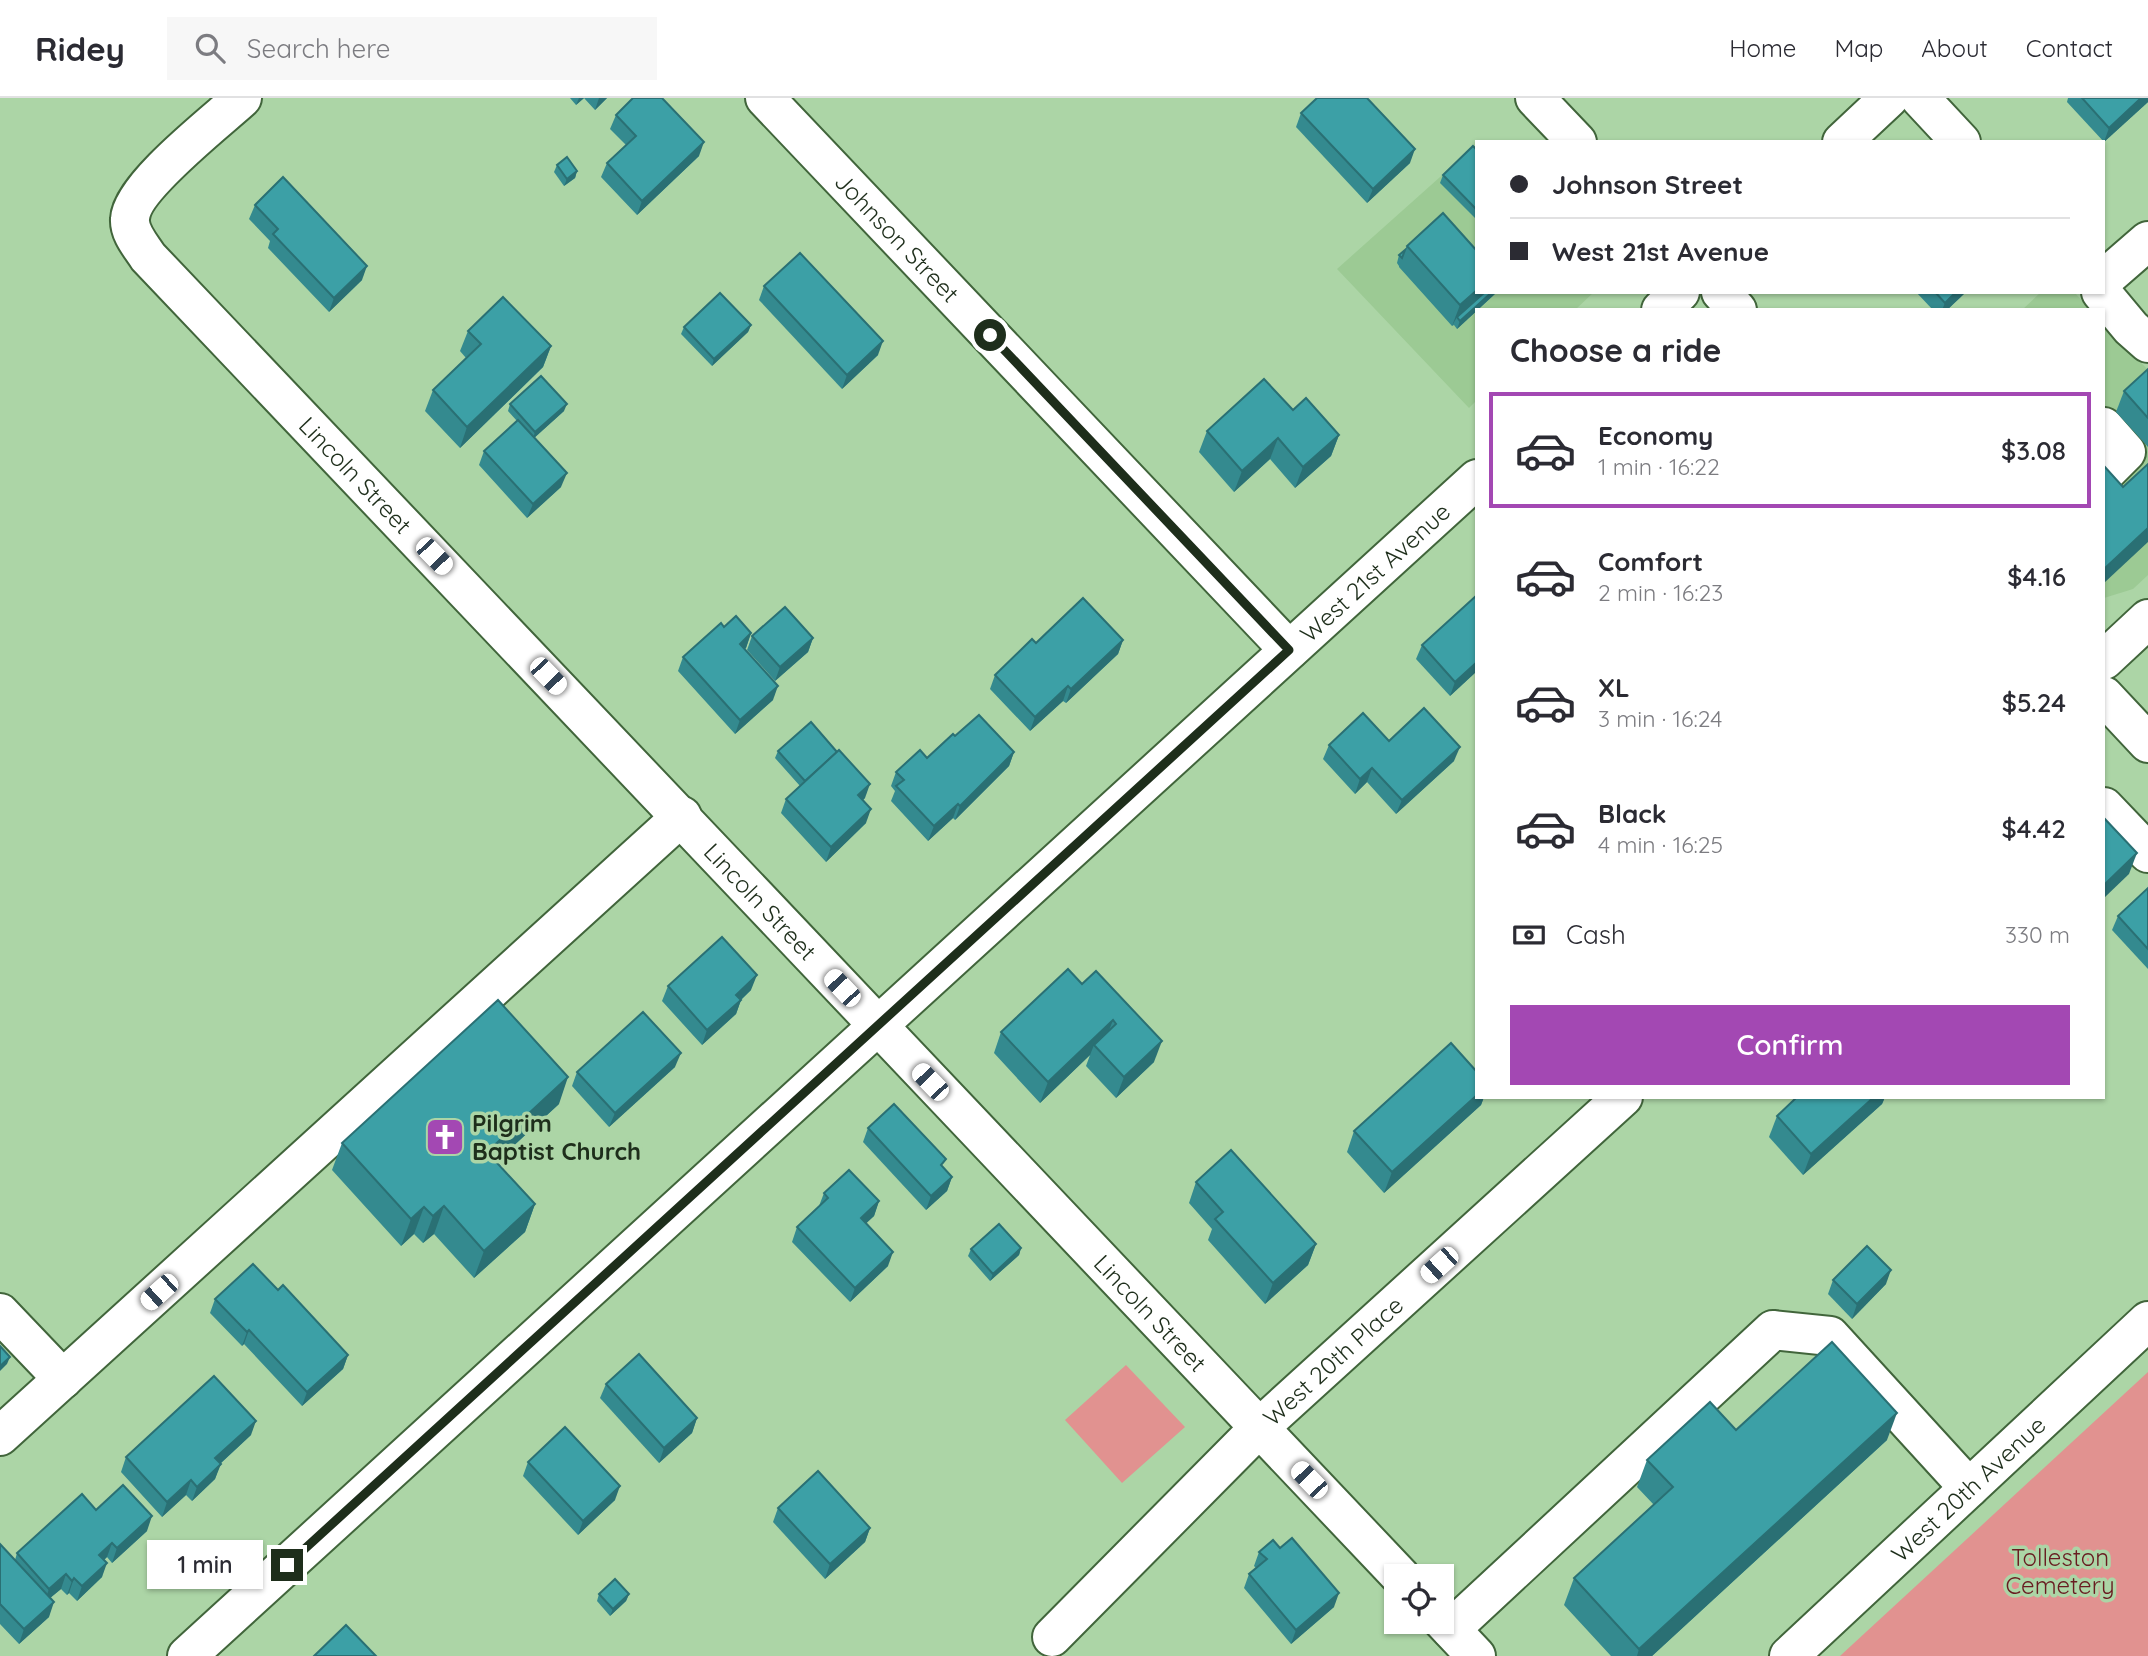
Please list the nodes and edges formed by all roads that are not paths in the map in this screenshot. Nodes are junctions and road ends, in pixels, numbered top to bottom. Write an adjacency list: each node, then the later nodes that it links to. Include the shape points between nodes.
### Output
1 (242, 98): 26 (street, Lincoln Street, via 134,201 130,220 135,238 148,257)
2 (765, 98): 21 (street, Johnson Street)
3 (1535, 98): 6 (street)
4 (1889, 98): 7 (street)
5 (1920, 98): 8 (street)
6 (1575, 140)
7 (1844, 140)
8 (1959, 140)
9 (2148, 241): 10 (street)
10 (2105, 278)
11 (1678, 294): 14 (street)
12 (1723, 294): 15 (street)
13 (2103, 294): 16 (street)
14 (1663, 308)
15 (1735, 308)
16 (2148, 343)
17 (2105, 427): 18 (street, via 2126,452)
18 (2105, 473)
19 (1475, 481): 21 (street, West 21st Avenue)
20 (2148, 619): 22 (street)
21 (1289, 650): 28 (street, West 21st Avenue)
22 (2105, 659)
23 (2105, 697): 24 (street)
24 (2148, 743)
25 (2105, 808): 27 (street)
26 (682, 816): 28 (street, Lincoln Street); 32 (street)
27 (2148, 853)
28 (878, 1026): 33 (street, Lincoln Street); 40 (street, West 21st Avenue)
29 (1621, 1099): 33 (street, West 20th Place)
30 (0, 1313): 32 (street)
31 (2148, 1321): 35 (street, West 20th Avenue)
32 (63, 1379): 34 (street)
33 (1259, 1428): 36 (street, Lincoln Street); 39 (street, West 20th Place)
34 (0, 1436)
35 (1969, 1488): 37 (street, via 1830,1336 1773,1330); 42 (street, West 20th Avenue)
36 (1389, 1564)
37 (1454, 1617)
38 (1454, 1633): 41 (street)
39 (1052, 1637)
40 (187, 1656)
41 (1476, 1656)
42 (1789, 1656)

